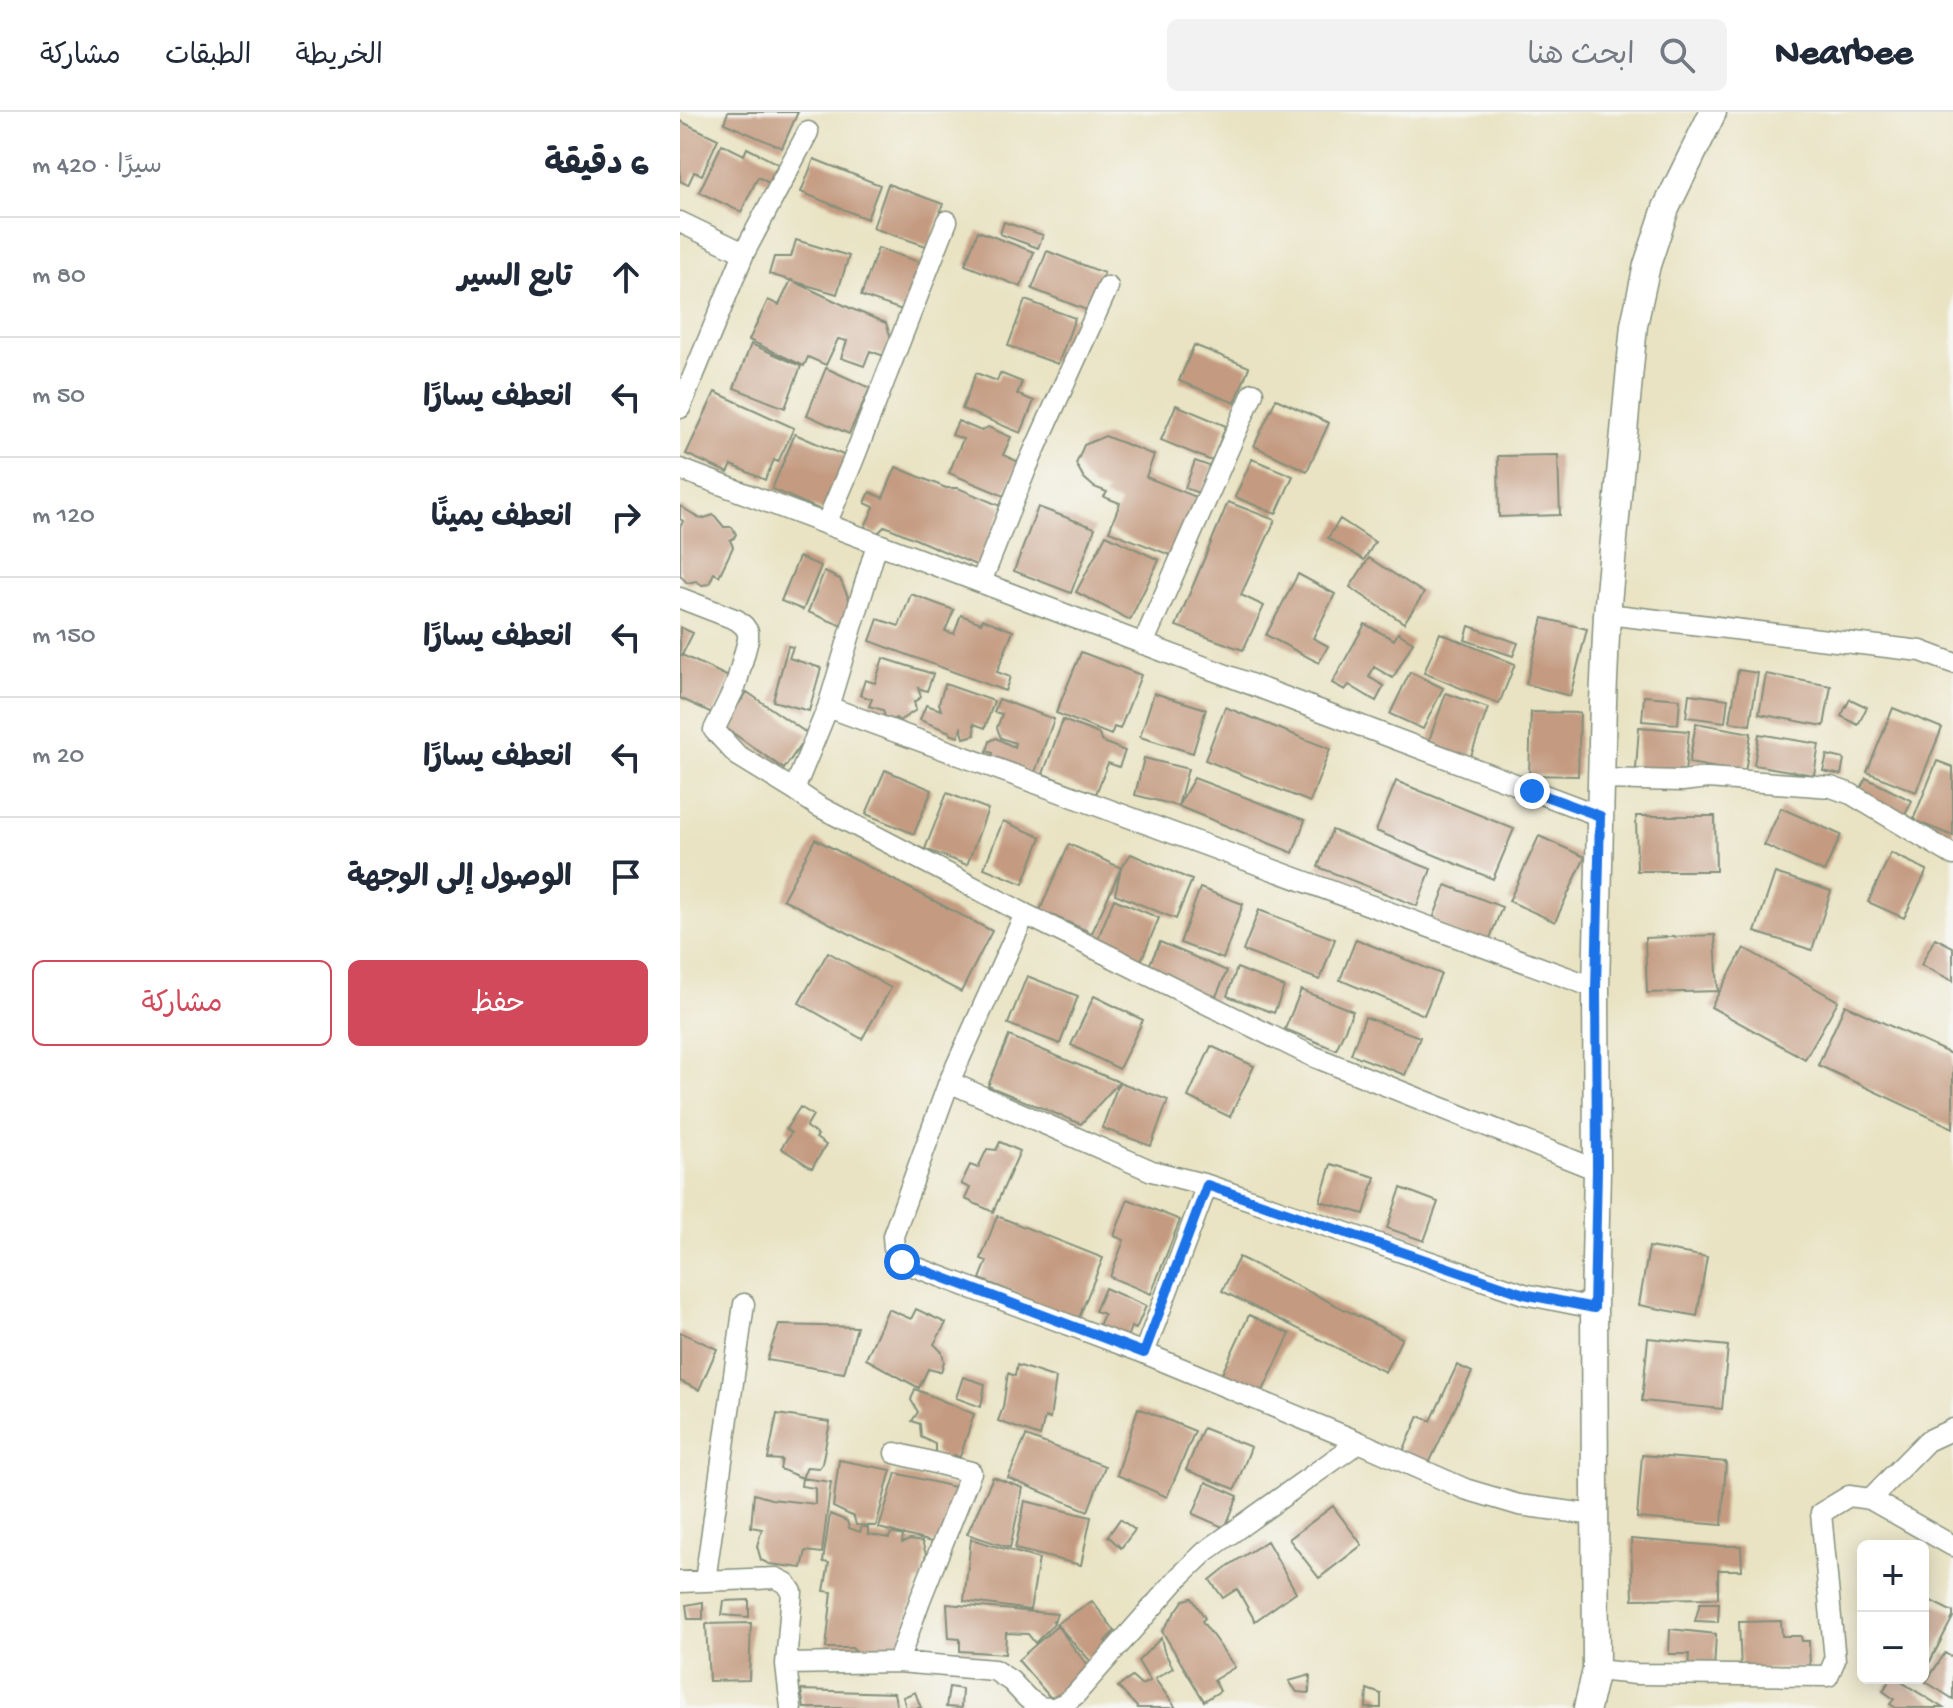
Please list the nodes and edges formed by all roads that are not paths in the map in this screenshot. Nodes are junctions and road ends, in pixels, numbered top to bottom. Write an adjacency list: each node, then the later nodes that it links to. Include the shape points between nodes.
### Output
1 (1713, 112): 15 (street, via 1666,208 1634,325)
2 (808, 132): 5 (street)
3 (947, 221): 11 (street)
4 (680, 222): 5 (street)
5 (744, 253): 7 (street)
6 (1108, 287): 13 (street)
7 (688, 364): 9 (street)
8 (1253, 393): 16 (street)
9 (680, 408)
10 (680, 469): 11 (street)
11 (826, 524): 12 (street)
12 (877, 544): 13 (street); 18 (street)
13 (981, 582): 16 (street)
14 (680, 598): 20 (street, via 737,620 748,632 736,685 714,730 737,755)
15 (1607, 614): 17 (street, via 1921,651); 19 (street)
16 (1143, 644): 21 (street)
17 (1953, 663)
18 (828, 707): 20 (street); 24 (street)
19 (1601, 779): 21 (street); 22 (street, via 1708,778 1831,787)
20 (794, 790): 23 (street)
21 (1600, 816): 24 (street)
22 (1953, 855)
23 (1025, 914): 25 (street); 26 (street, via 1310,1055)
24 (1596, 988): 26 (street)
25 (949, 1082): 27 (street, via 1152,1171); 30 (street, via 893,1236 902,1262)
26 (1597, 1170): 29 (street)
27 (1207, 1185): 29 (street, via 1524,1294); 30 (street)
28 (744, 1304): 37 (street)
29 (1594, 1308): 35 (street)
30 (1144, 1353): 32 (street)
31 (1953, 1429): 34 (street, via 1927,1441)
32 (1359, 1442): 35 (street, via 1465,1489 1519,1505); 43 (street, via 1205,1552 1075,1695)
33 (895, 1453): 39 (street, via 971,1472)
34 (1870, 1499): 36 (street); 41 (street, via 1849,1496 1821,1513 1835,1660 1828,1676)
35 (1595, 1515): 41 (street)
36 (1953, 1546)
37 (705, 1581): 38 (street); 40 (street, via 776,1578 786,1583 792,1592)
38 (680, 1582)
39 (898, 1662): 40 (street); 43 (street, via 994,1670 1040,1707)
40 (786, 1664): 42 (street)
41 (1596, 1670): 44 (street)
42 (791, 1708)
43 (1051, 1708)
44 (1587, 1708)

